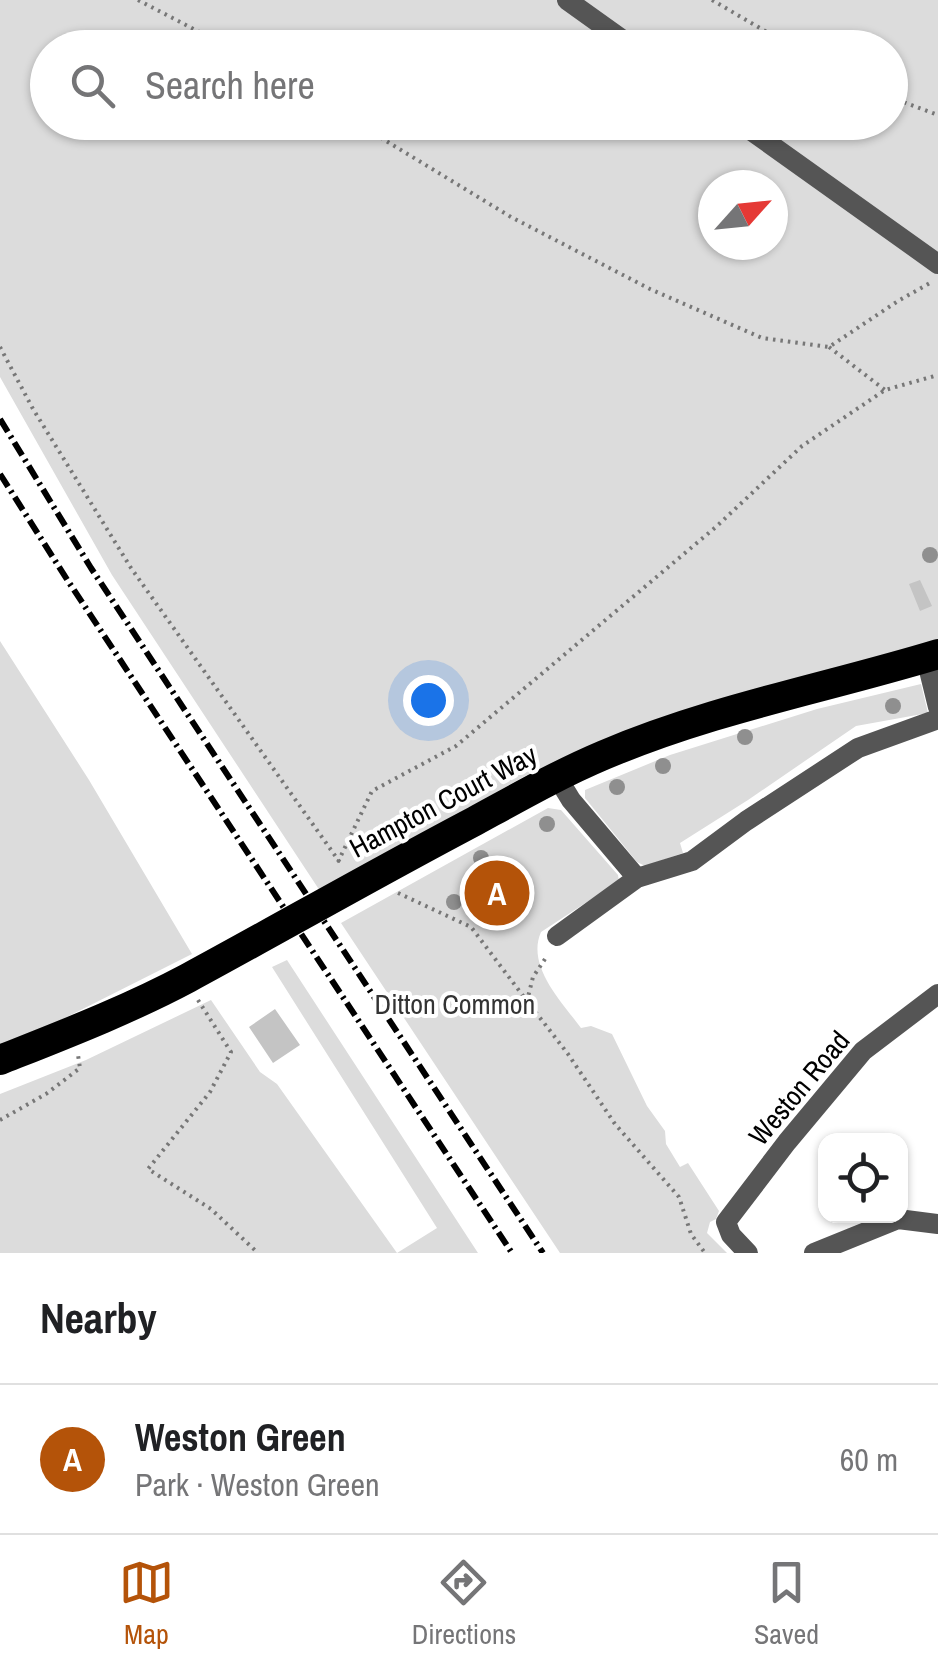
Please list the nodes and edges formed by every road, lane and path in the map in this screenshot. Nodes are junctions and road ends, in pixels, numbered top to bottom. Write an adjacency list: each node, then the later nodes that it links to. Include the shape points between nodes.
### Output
1 (138, 0): 4 (path)
2 (567, 0): 5 (street)
3 (712, 0): 6 (path)
4 (196, 30)
5 (609, 30)
6 (763, 30)
7 (908, 104): 8 (path)
8 (938, 116)
9 (384, 140): 14 (path, via 511,217 650,289 762,338)
10 (764, 140): 11 (street)
11 (938, 264)
12 (938, 278): 14 (path)
13 (0, 347): 21 (path, via 131,568)
14 (829, 348): 16 (path)
15 (938, 376): 16 (path)
16 (884, 390): 21 (path, via 802,446 456,746 372,791)
17 (932, 656): 18 (street); 20 (highway, Hampton Court Way, via 732,709)
18 (938, 707)
19 (938, 719): 23 (street, via 858,748 692,861)
20 (557, 777): 22 (highway, Hampton Court Way); 23 (street)
21 (338, 862): 22 (path)
22 (366, 878): 26 (highway, Hampton Court Way); 28 (path, via 471,927)
23 (636, 878): 24 (street)
24 (557, 936)
25 (545, 959): 28 (path)
26 (185, 979): 29 (highway, Hampton Court Way); 33 (path, via 231,1052 210,1092 148,1169 210,1208)
27 (938, 994): 35 (street, Weston Road, via 862,1051 726,1222)
28 (526, 1000): 34 (path, via 615,1124 679,1197 690,1234)
29 (74, 1030): 30 (highway, Hampton Court Way); 31 (path, via 80,1068)
30 (0, 1060)
31 (0, 1120)
32 (938, 1224): 36 (street, via 898,1218)
33 (258, 1253)
34 (705, 1253)
35 (748, 1253)
36 (814, 1253)

